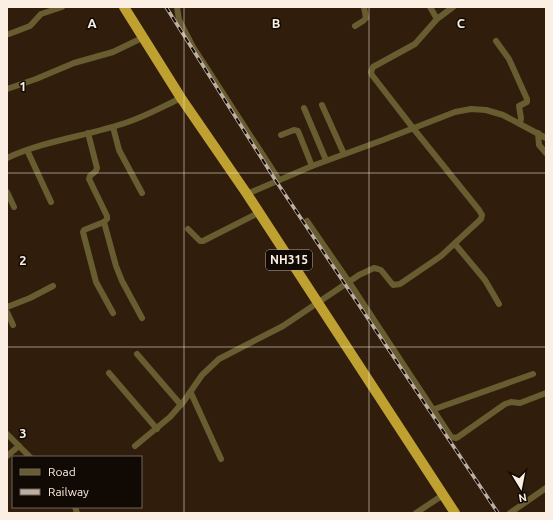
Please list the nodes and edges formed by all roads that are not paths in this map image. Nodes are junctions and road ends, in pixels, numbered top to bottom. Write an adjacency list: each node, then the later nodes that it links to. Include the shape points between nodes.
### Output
1 (62, 7): 9 (street, via 42,14 30,26)
2 (124, 7): 10 (highway, NH315)
3 (176, 7): 29 (street, via 179,20 193,47)
4 (364, 7): 8 (street, via 366,18)
5 (430, 7): 7 (street)
6 (453, 7): 7 (street)
7 (436, 19): 18 (street, via 415,44 372,69 372,74)
8 (355, 26)
9 (9, 34)
10 (142, 38): 12 (street, via 113,52 74,63); 13 (highway, NH315)
11 (496, 41): 16 (street, via 509,59 527,99 527,102 519,106)
12 (7, 89)
13 (181, 98): 17 (street, via 146,115); 32 (highway, NH315)
14 (322, 105): 25 (street)
15 (304, 108): 27 (street)
16 (520, 124): 18 (street, via 504,115 471,109 455,112); 20 (street)
17 (113, 126): 19 (street); 31 (street, via 119,150)
18 (413, 128): 25 (street); 39 (street, via 481,212 481,219)
19 (88, 133): 23 (street); 37 (street, via 97,168 89,179 107,216)
20 (538, 133): 22 (street); 24 (street, via 539,145)
21 (281, 135): 28 (street, via 298,131)
22 (546, 138)
23 (27, 150): 26 (street); 33 (street)
24 (546, 153)
25 (344, 154): 27 (street)
26 (7, 158)
27 (326, 160): 28 (street)
28 (312, 166): 29 (street)
29 (279, 180): 32 (street)
30 (7, 192): 34 (street)
31 (142, 193)
32 (247, 194): 35 (highway, NH315)
33 (51, 202)
34 (14, 207)
35 (258, 213): 38 (street, via 203,242); 42 (highway, NH315)
36 (308, 221): 40 (street)
37 (104, 222): 46 (street, via 83,232 96,282); 47 (street, via 116,266)
38 (188, 229)
39 (455, 244): 40 (street, via 400,284 393,285 381,270 374,268); 43 (street, via 485,280)
40 (349, 282): 42 (street); 55 (street)
41 (53, 286): 44 (street)
42 (318, 303): 52 (street, via 270,334 219,359 202,375); 64 (highway, NH315)
43 (499, 304)
44 (7, 307)
45 (7, 312): 48 (street)
46 (113, 313)
47 (142, 318)
48 (12, 325)
49 (138, 354): 54 (street)
50 (109, 373): 56 (street)
51 (533, 374): 55 (street)
52 (191, 393): 54 (street); 62 (street)
53 (546, 393): 55 (street, via 505,404 456,438 451,437)
54 (181, 405): 56 (street)
55 (432, 410)
56 (156, 429): 59 (street)
57 (7, 434): 58 (street)
58 (19, 446): 60 (street); 61 (street)
59 (135, 446)
60 (7, 456)
61 (29, 456)
62 (221, 459)
63 (546, 488): 67 (street)
64 (443, 495): 65 (street); 66 (highway, NH315)
65 (416, 513)
66 (455, 513)
67 (510, 513)

